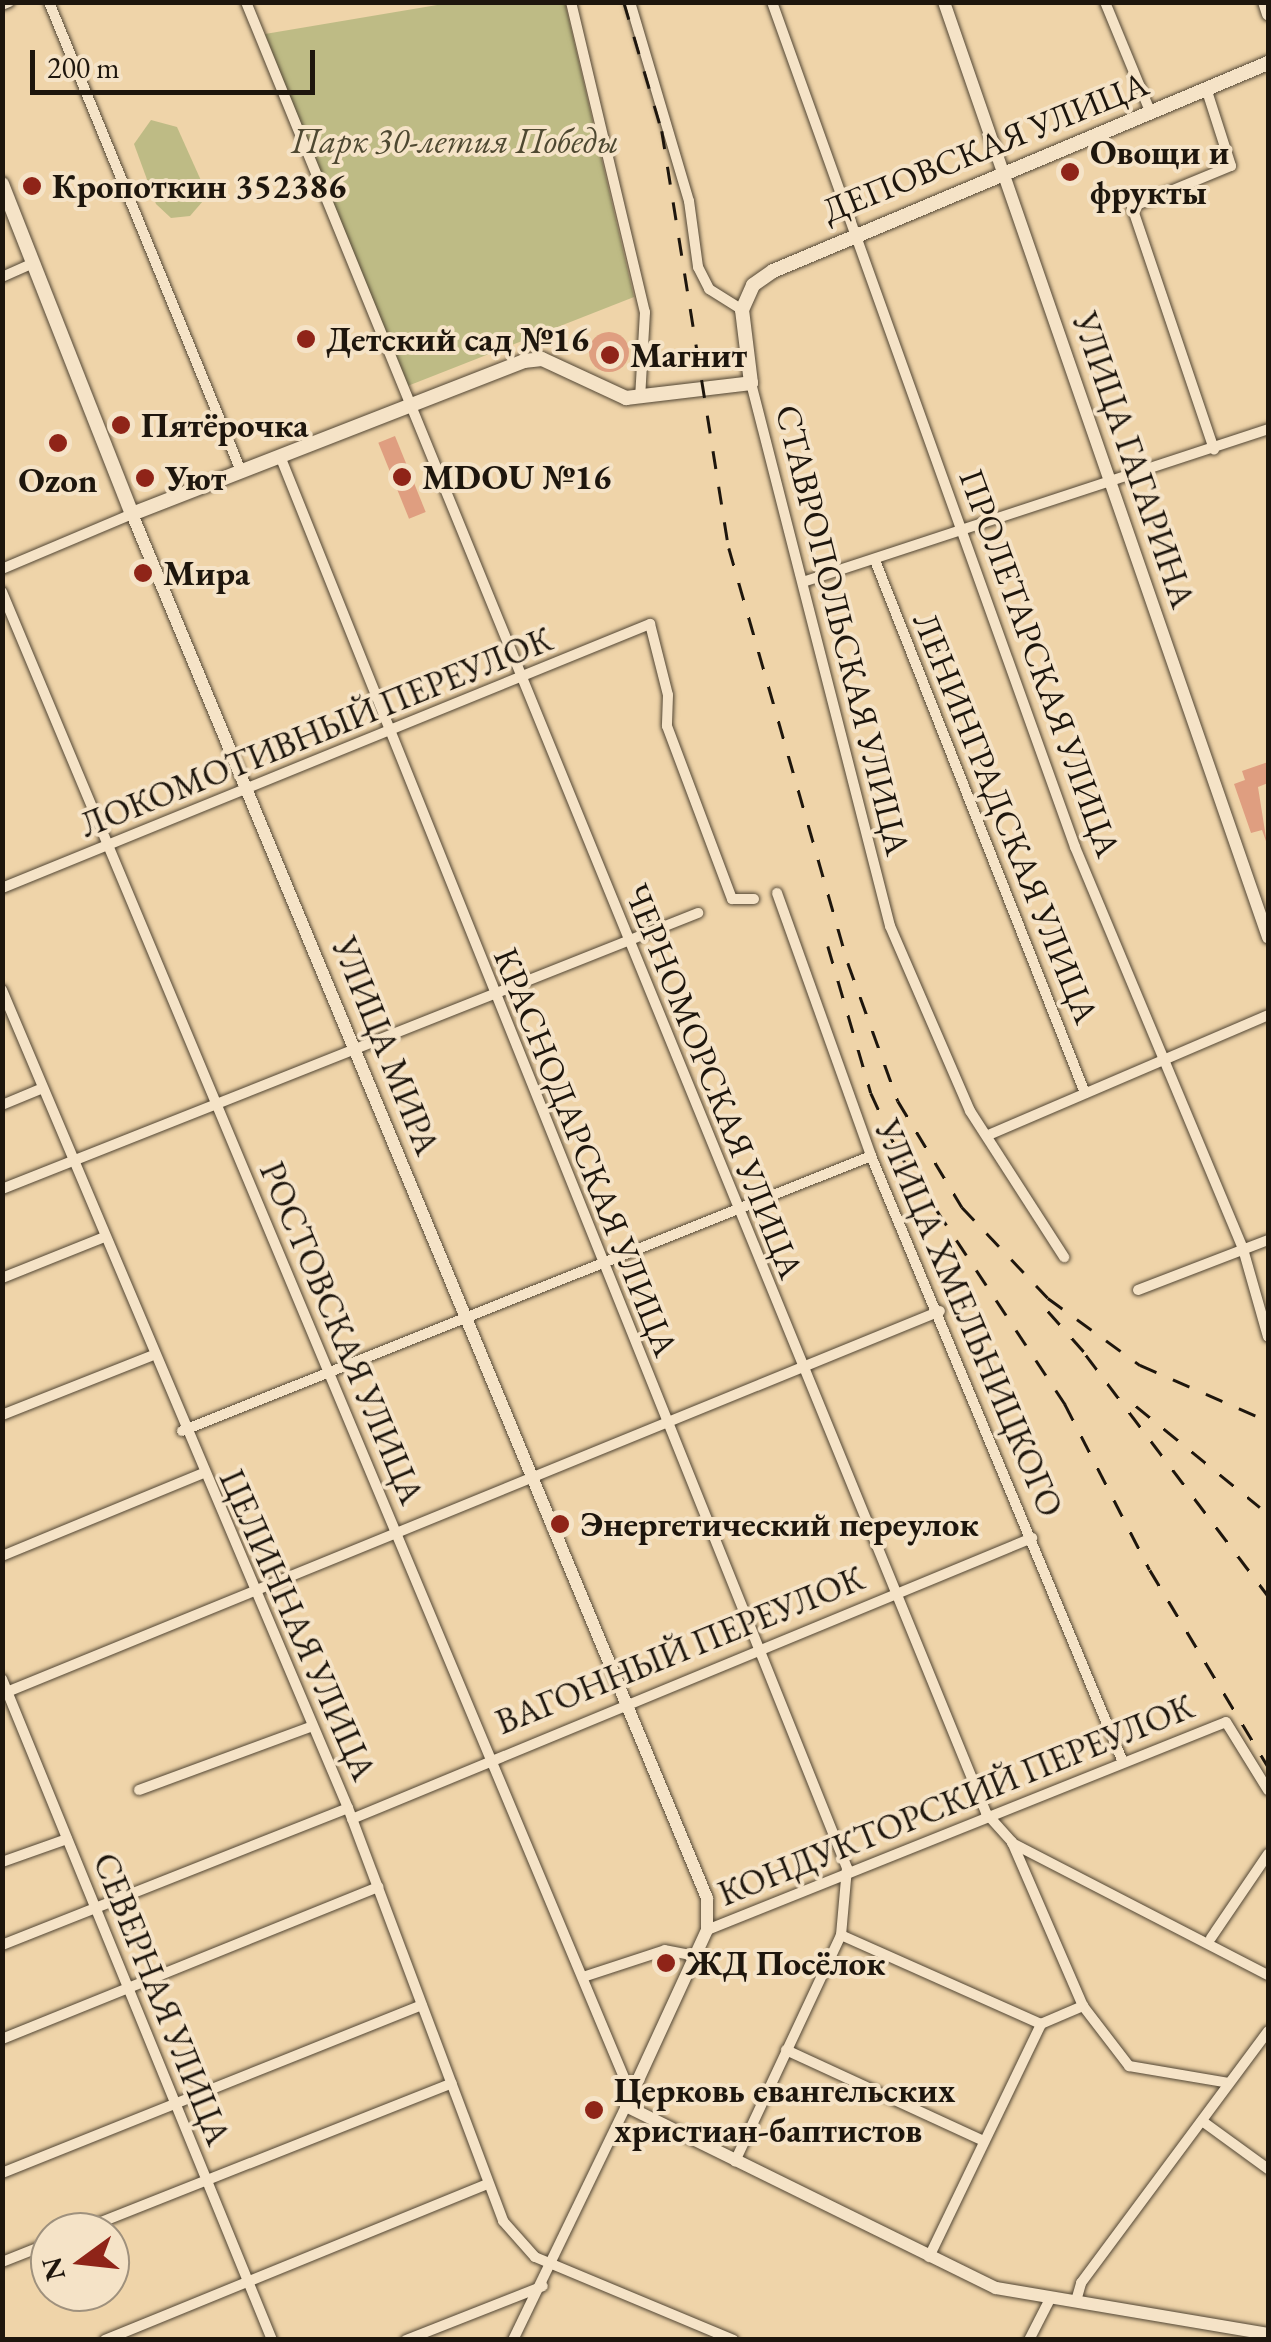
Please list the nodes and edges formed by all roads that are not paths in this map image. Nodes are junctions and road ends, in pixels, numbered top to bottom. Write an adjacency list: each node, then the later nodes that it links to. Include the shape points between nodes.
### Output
1 (50, 2): 25 (street)
2 (246, 2): 21 (street, ЧЕРНОМОРСКАЯ УЛИЦА)
3 (571, 2): 20 (street, via 645,312)
4 (630, 2): 18 (street, via 689,201 698,268 709,290)
5 (772, 2): 15 (street, ПРОЛЕТАРСКАЯ УЛИЦА)
6 (944, 2): 13 (street, УЛИЦА ГАГАРИНА)
7 (1105, 2): 12 (street)
8 (1264, 2): 9 (street)
9 (1268, 14)
10 (1268, 63): 11 (main road, ДЕПОВСКАЯ УЛИЦА)
11 (1206, 88): 12 (main road, ДЕПОВСКАЯ УЛИЦА); 23 (street, via 1232,166 1132,207)
12 (1150, 111): 13 (main road, ДЕПОВСКАЯ УЛИЦА)
13 (1003, 172): 15 (main road, ДЕПОВСКАЯ УЛИЦА); 26 (street, УЛИЦА ГАГАРИНА)
14 (2, 184): 16 (main road, УЛИЦА МИРА)
15 (853, 232): 18 (main road, ДЕПОВСКАЯ УЛИЦА, via 753,285); 28 (street, ПРОЛЕТАРСКАЯ УЛИЦА)
16 (34, 262): 17 (street); 27 (main road, УЛИЦА МИРА)
17 (2, 276)
18 (742, 310): 19 (main road, СТАВРОПОЛЬСКАЯ УЛИЦА)
19 (751, 383): 20 (main road); 31 (street, СТАВРОПОЛЬСКАЯ УЛИЦА)
20 (640, 398): 21 (main road, via 608,393 542,359)
21 (408, 406): 24 (main road); 33 (street, ЧЕРНОМОРСКАЯ УЛИЦА)
22 (1268, 429): 23 (street)
23 (1214, 449): 26 (street)
24 (280, 456): 25 (main road); 34 (street, КРАСНОДАРСКАЯ УЛИЦА)
25 (241, 471): 27 (main road)
26 (1110, 484): 28 (street); 41 (street, УЛИЦА ГАГАРИНА)
27 (132, 514): 30 (street); 35 (street, УЛИЦА МИРА)
28 (964, 533): 29 (street); 47 (street, ПРОЛЕТАРСКАЯ УЛИЦА, via 1075,847)
29 (876, 563): 31 (street); 49 (street, ЛЕНИНГРАДСКАЯ УЛИЦА)
30 (2, 569)
31 (803, 582): 52 (street, СТАВРОПОЛЬСКАЯ УЛИЦА, via 889,922 970,1111)
32 (2, 592): 36 (street, РОСТОВСКАЯ УЛИЦА)
33 (522, 679): 34 (street, ЛОКОМОТИВНЫЙ ПЕРЕУЛОК); 39 (street, ЛОКОМОТИВНЫЙ ПЕРЕУЛОК, via 650,624 668,695 667,726 732,899); 42 (street, ЧЕРНОМОРСКАЯ УЛИЦА)
34 (387, 734): 35 (street, ЛОКОМОТИВНЫЙ ПЕРЕУЛОК); 44 (street, КРАСНОДАРСКАЯ УЛИЦА)
35 (246, 792): 36 (street, ЛОКОМОТИВНЫЙ ПЕРЕУЛОК); 46 (street, УЛИЦА МИРА)
36 (111, 845): 37 (street, ЛОКОМОТИВНЫЙ ПЕРЕУЛОК); 50 (street, РОСТОВСКАЯ УЛИЦА)
37 (2, 888)
38 (776, 893): 53 (street, УЛИЦА ХМЕЛЬНИЦКОГО)
39 (754, 898)
40 (698, 913): 42 (street)
41 (1268, 937)
42 (627, 939): 44 (street); 56 (street, ЧЕРНОМОРСКАЯ УЛИЦА)
43 (2, 990): 48 (street, ЦЕЛИННАЯ УЛИЦА)
44 (491, 993): 46 (street); 61 (street, КРАСНОДАРСКАЯ УЛИЦА)
45 (1268, 1015): 47 (street)
46 (357, 1050): 50 (street); 65 (street, УЛИЦА МИРА)
47 (1160, 1060): 49 (street); 59 (street, ПРОЛЕТАРСКАЯ УЛИЦА)
48 (43, 1088): 51 (street); 54 (street, ЦЕЛИННАЯ УЛИЦА)
49 (1085, 1093): 52 (street)
50 (216, 1103): 54 (street); 68 (street, РОСТОВСКАЯ УЛИЦА)
51 (2, 1104)
52 (991, 1134): 60 (street, СТАВРОПОЛЬСКАЯ УЛИЦА)
53 (872, 1156): 56 (street); 64 (street, УЛИЦА ХМЕЛЬНИЦКОГО)
54 (72, 1161): 55 (street); 57 (street, ЦЕЛИННАЯ УЛИЦА)
55 (2, 1189)
56 (737, 1206): 61 (street); 69 (street, ЧЕРНОМОРСКАЯ УЛИЦА)
57 (102, 1238): 62 (street); 67 (street, ЦЕЛИННАЯ УЛИЦА)
58 (1268, 1240): 59 (street)
59 (1243, 1248): 63 (street); 66 (street, ПРОЛЕТАРСКАЯ УЛИЦА)
60 (1064, 1257)
61 (603, 1260): 65 (street); 71 (street, КРАСНОДАРСКАЯ УЛИЦА)
62 (2, 1278)
63 (1138, 1290)
64 (940, 1312): 69 (street); 76 (street, УЛИЦА ХМЕЛЬНИЦКОГО)
65 (464, 1318): 68 (street); 74 (street, УЛИЦА МИРА)
66 (1268, 1337)
67 (151, 1356): 70 (street); 72 (street, ЦЕЛИННАЯ УЛИЦА)
68 (327, 1372): 72 (street); 75 (street, РОСТОВСКАЯ УЛИЦА)
69 (802, 1373): 71 (street); 79 (street, ЧЕРНОМОРСКАЯ УЛИЦА)
70 (2, 1415)
71 (668, 1428): 74 (street); 80 (street, КРАСНОДАРСКАЯ УЛИЦА)
72 (182, 1430): 73 (street, ЦЕЛИННАЯ УЛИЦА)
73 (201, 1474): 77 (street); 78 (street, ЦЕЛИННАЯ УЛИЦА)
74 (532, 1481): 75 (street); 83 (street, УЛИЦА МИРА)
75 (396, 1535): 78 (street); 85 (street, РОСТОВСКАЯ УЛИЦА)
76 (1032, 1538): 79 (street, ВАГОННЫЙ ПЕРЕУЛОК); 86 (street, УЛИЦА ХМЕЛЬНИЦКОГО)
77 (2, 1556)
78 (256, 1590): 82 (street); 84 (street, ЦЕЛИННАЯ УЛИЦА)
79 (894, 1592): 80 (street, ВАГОННЫЙ ПЕРЕУЛОК); 89 (street, ЧЕРНОМОРСКАЯ УЛИЦА)
80 (760, 1645): 83 (street, ВАГОННЫЙ ПЕРЕУЛОК); 95 (street, КРАСНОДАРСКАЯ УЛИЦА)
81 (2, 1679): 82 (street, СЕВЕРНАЯ УЛИЦА)
82 (5, 1693): 91 (street, СЕВЕРНАЯ УЛИЦА)
83 (626, 1701): 85 (street, ВАГОННЫЙ ПЕРЕУЛОК); 98 (street, УЛИЦА МИРА, via 706,1898)
84 (314, 1726): 87 (street); 90 (street, ЦЕЛИННАЯ УЛИЦА)
85 (488, 1759): 90 (street, ВАГОННЫЙ ПЕРЕУЛОК); 104 (street, РОСТОВСКАЯ УЛИЦА)
86 (1122, 1760): 88 (street, КОНДУКТОРСКИЙ ПЕРЕУЛОК, via 1226,1722); 89 (street, КОНДУКТОРСКИЙ ПЕРЕУЛОК)
87 (139, 1790)
88 (1268, 1790)
89 (986, 1812): 92 (street, ЧЕРНОМОРСКАЯ УЛИЦА); 95 (street, КОНДУКТОРСКИЙ ПЕРЕУЛОК)
90 (350, 1813): 96 (street, ЦЕЛИННАЯ УЛИЦА); 97 (street, ВАГОННЫЙ ПЕРЕУЛОК)
91 (66, 1838): 94 (street); 97 (street, СЕВЕРНАЯ УЛИЦА)
92 (1012, 1842): 100 (street); 107 (street, ЧЕРНОМОРСКАЯ УЛИЦА)
93 (1268, 1854): 100 (street)
94 (2, 1862)
95 (847, 1868): 98 (street, КОНДУКТОРСКИЙ ПЕРЕУЛОК); 99 (street)
96 (378, 1887): 105 (street); 106 (street, ЦЕЛИННАЯ УЛИЦА)
97 (96, 1908): 101 (street, ВАГОННЫЙ ПЕРЕУЛОК); 105 (street, СЕВЕРНАЯ УЛИЦА)
98 (707, 1930): 102 (street)
99 (841, 1935): 108 (street); 111 (street)
100 (1210, 1938): 103 (street)
101 (2, 1945)
102 (695, 1956): 104 (street, via 665,1950); 114 (street)
103 (1268, 1975)
104 (583, 1977): 114 (street, РОСТОВСКАЯ УЛИЦА)
105 (130, 1988): 110 (street); 115 (street, СЕВЕРНАЯ УЛИЦА)
106 (422, 2005): 112 (street, ЦЕЛИННАЯ УЛИЦА); 115 (street)
107 (1083, 2006): 108 (street); 113 (street, ЧЕРНОМОРСКАЯ УЛИЦА, via 1128,2066)
108 (1041, 2024): 117 (street)
109 (1268, 2031): 113 (street)
110 (2, 2039)
111 (786, 2050): 117 (street); 118 (street)
112 (452, 2083): 121 (street); 122 (street, ЦЕЛИННАЯ УЛИЦА)
113 (1228, 2083): 116 (street)
114 (628, 2100): 118 (street); 126 (street)
115 (174, 2106): 120 (street); 121 (street, СЕВЕРНАЯ УЛИЦА)
116 (1202, 2121): 119 (street); 131 (street, via 1080,2283)
117 (984, 2142): 125 (street)
118 (735, 2161): 125 (street)
119 (1268, 2170)
120 (2, 2172)
121 (206, 2180): 123 (street); 128 (street, СЕВЕРНАЯ УЛИЦА)
122 (488, 2184): 126 (street, ЦЕЛИННАЯ УЛИЦА, via 521,2249); 128 (street)
123 (126, 2212)
124 (30, 2251): 127 (street)
125 (929, 2257): 130 (street, via 996,2288)
126 (556, 2259): 129 (street); 137 (street, ЦЕЛИННАЯ УЛИЦА)
127 (2, 2262)
128 (247, 2280): 133 (street); 134 (street, СЕВЕРНАЯ УЛИЦА)
129 (543, 2286): 135 (street); 136 (street)
130 (1050, 2299): 131 (street); 138 (street)
131 (1076, 2301): 132 (street)
132 (1268, 2334)
133 (105, 2340)
134 (272, 2340)
135 (406, 2340)
136 (513, 2340)
137 (734, 2340)
138 (1028, 2340)

